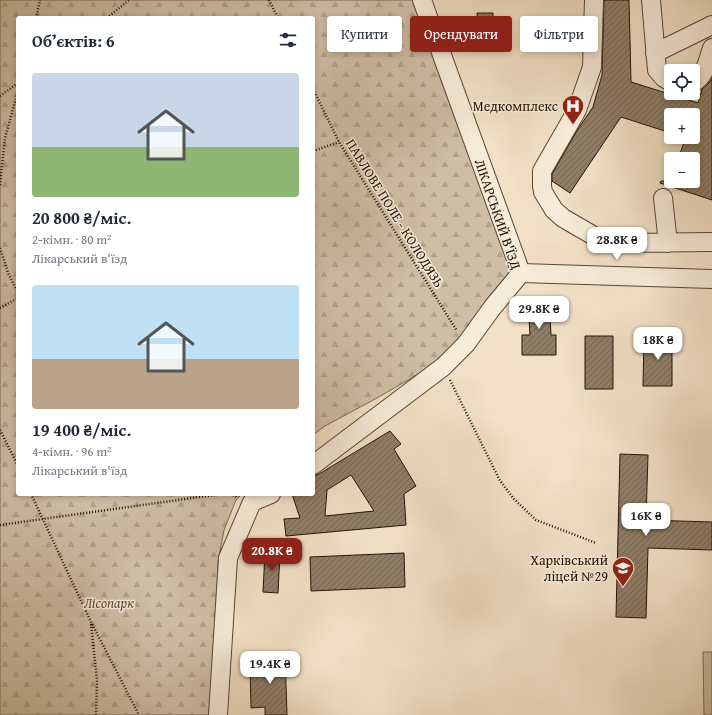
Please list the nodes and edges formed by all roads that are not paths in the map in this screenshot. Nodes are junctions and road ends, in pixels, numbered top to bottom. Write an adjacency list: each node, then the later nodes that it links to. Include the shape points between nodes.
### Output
1 (422, 0): 12 (street, ЛІКАРСЬКИЙ В'ЇЗД)
2 (594, 0): 11 (street, via 592,67 577,110 542,171 543,192 554,210 594,236 621,243)
3 (651, 0): 6 (street)
4 (712, 25): 6 (street)
5 (712, 48): 8 (street)
6 (655, 53): 7 (street, via 656,70)
7 (664, 78)
8 (700, 79)
9 (663, 198): 11 (street)
10 (712, 242): 11 (street)
11 (668, 243)
12 (521, 273): 13 (street); 14 (street, ЛІКАРСЬКИЙ В'ЇЗД, via 466,344 443,367)
13 (712, 279)
14 (315, 463)
15 (266, 496): 16 (street, via 252,502 228,558)
16 (218, 715)

